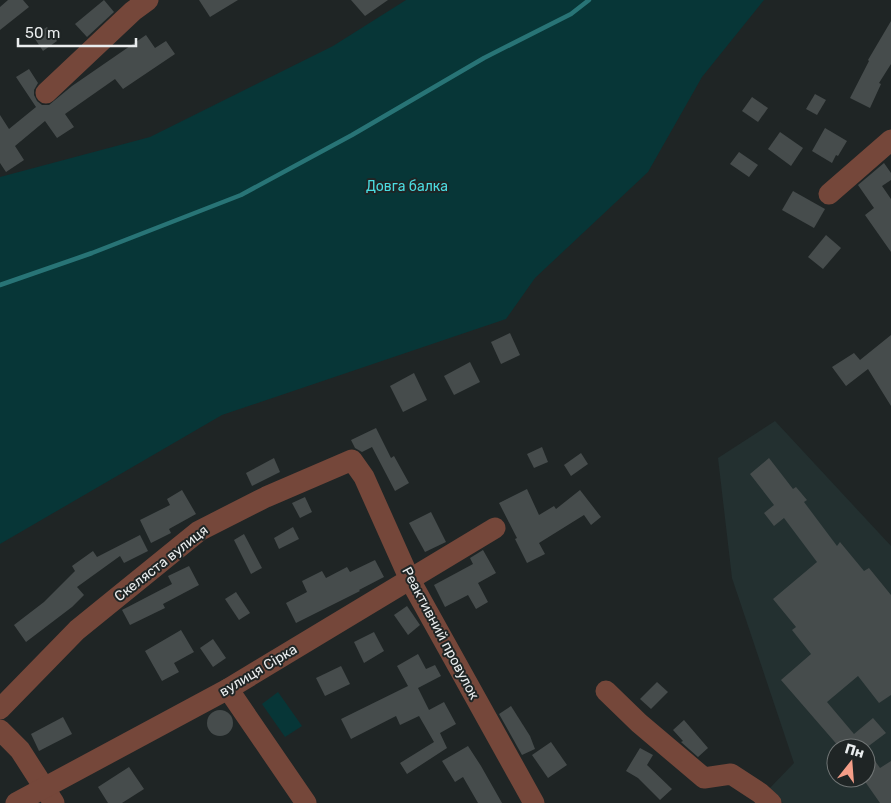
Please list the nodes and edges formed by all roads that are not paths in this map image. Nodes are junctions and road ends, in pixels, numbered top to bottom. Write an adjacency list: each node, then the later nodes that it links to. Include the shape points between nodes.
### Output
1 (148, 0): 2 (street)
2 (46, 93)
3 (891, 140): 4 (street)
4 (828, 194)
5 (352, 460): 7 (street, Реактивний провулок, via 364,477); 10 (street, Скеляста вулиця, via 199,530 78,630)
6 (495, 528): 7 (street, вулиця Сірка)
7 (410, 580): 8 (street, вулиця Сірка); 15 (street, Реактивний провулок)
8 (228, 689): 12 (street, вулиця Сірка); 14 (street)
9 (606, 691): 16 (street, via 638,723 704,778 730,774)
10 (0, 710)
11 (0, 730): 12 (street, via 20,750)
12 (49, 796): 13 (street, вулиця Сірка)
13 (16, 803)
14 (306, 803)
15 (534, 803)
16 (771, 803)

